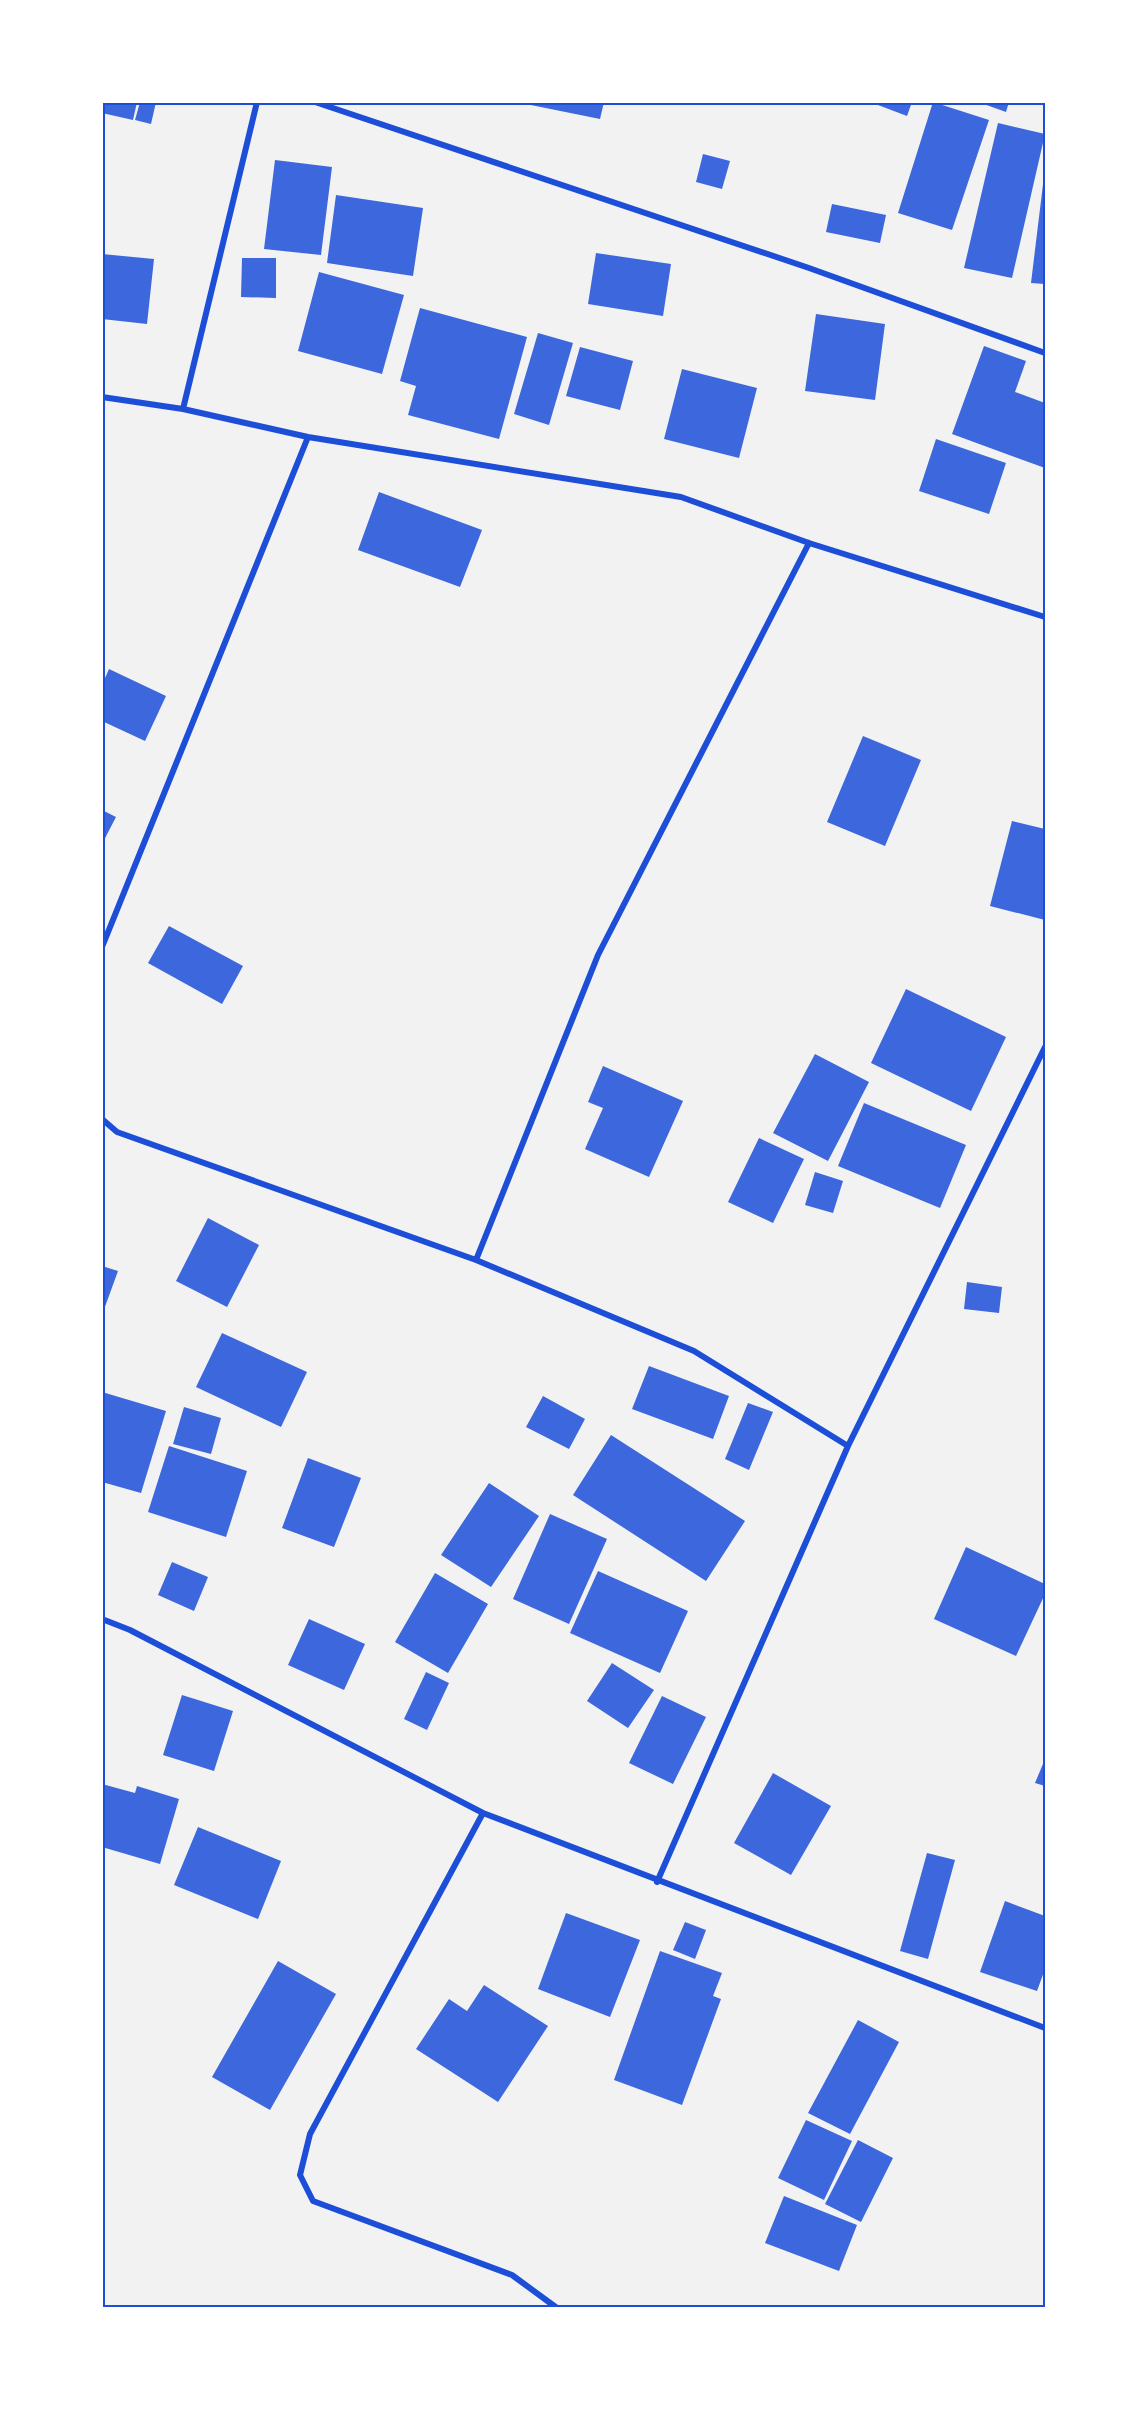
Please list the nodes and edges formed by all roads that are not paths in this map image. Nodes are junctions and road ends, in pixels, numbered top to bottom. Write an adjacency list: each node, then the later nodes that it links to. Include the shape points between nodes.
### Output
1 (257, 102): 5 (street)
2 (315, 102): 3 (street, via 809,267)
3 (1045, 353)
4 (102, 398): 5 (street)
5 (183, 409): 6 (street)
6 (308, 438): 7 (street, via 681,497); 9 (street)
7 (809, 543): 8 (street); 12 (street, via 598,955)
8 (1045, 617)
9 (102, 946)
10 (1045, 1047): 13 (street)
11 (102, 1119): 12 (street, via 117,1132)
12 (476, 1260): 13 (street, via 694,1351)
13 (848, 1446): 16 (street)
14 (102, 1619): 15 (street)
15 (483, 1813): 16 (street); 18 (street, via 310,2134 300,2175 313,2201 512,2275)
16 (657, 1882): 17 (street)
17 (1045, 2028)
18 (557, 2308)

